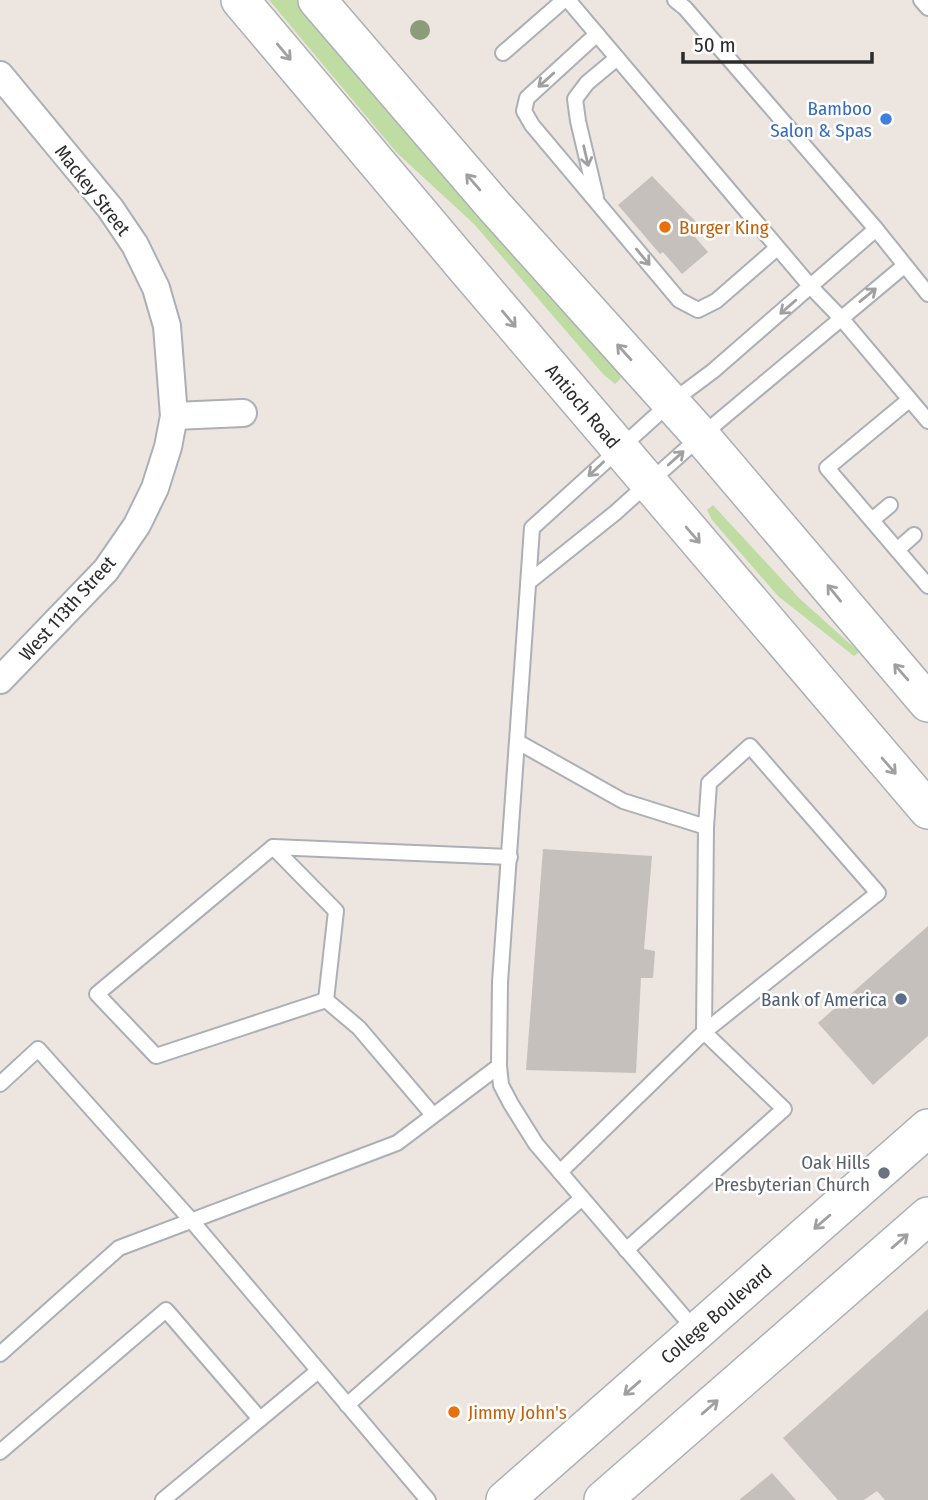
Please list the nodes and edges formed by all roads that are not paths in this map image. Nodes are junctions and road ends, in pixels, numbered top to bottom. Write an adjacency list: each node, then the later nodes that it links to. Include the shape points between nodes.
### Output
1 (240, 0): 24 (main road, Antioch Road, one-way to 24)
2 (317, 0): 19 (main road, one-way to 2)
3 (566, 0): 7 (lane); 8 (lane)
4 (675, 0): 12 (lane)
5 (922, 0): 6 (lane)
6 (928, 8)
7 (597, 34): 9 (lane); 11 (lane, one-way to 11, via 536,88 524,111)
8 (503, 53)
9 (617, 58): 11 (lane, one-way to 11, via 575,99); 13 (lane)
10 (0, 75): 21 (street, Mackey Street, via 135,245 156,288 167,326)
11 (597, 202): 13 (lane, one-way to 13, via 679,300 698,310 716,301)
12 (876, 229): 14 (lane); 15 (lane)
13 (777, 248): 15 (lane)
14 (904, 266): 16 (lane); 17 (lane, one-way to 14)
15 (811, 287): 17 (lane); 19 (lane, one-way to 19)
16 (928, 294)
17 (841, 318): 18 (lane); 23 (lane)
18 (909, 400): 22 (lane); 27 (lane, via 827,468)
19 (670, 403): 23 (main road); 24 (lane)
20 (243, 413): 21 (street)
21 (174, 416): 32 (street, West 113th Street, via 155,488 137,526 106,570)
22 (928, 421)
23 (701, 436): 25 (lane, one-way to 23); 33 (main road, one-way to 23)
24 (618, 448): 25 (main road, Antioch Road); 31 (lane, one-way to 31, via 532,528)
25 (649, 483): 31 (lane); 35 (main road, Antioch Road, one-way to 35)
26 (890, 505): 27 (lane)
27 (872, 520): 29 (lane)
28 (914, 535): 29 (lane)
29 (897, 550): 30 (lane)
30 (925, 578)
31 (530, 581): 34 (lane)
32 (0, 680)
33 (928, 703)
34 (518, 742): 36 (lane, via 623,801); 38 (lane)
35 (928, 810)
36 (706, 827): 40 (lane); 40 (lane, via 709,783 750,746 878,893)
37 (273, 847): 38 (lane); 39 (lane, via 336,911); 39 (lane, via 97,994 156,1056)
38 (510, 857): 41 (lane)
39 (326, 1000): 43 (lane, via 359,1028)
40 (704, 1031): 45 (lane); 49 (lane, via 784,1109)
41 (499, 1066): 43 (lane); 45 (lane, via 510,1104)
42 (0, 1084): 48 (lane, via 38,1049)
43 (433, 1115): 48 (lane, via 397,1143)
44 (928, 1128): 50 (main road, College Boulevard, one-way to 50)
45 (560, 1172): 46 (lane)
46 (582, 1198): 49 (lane); 53 (lane)
47 (928, 1216): 59 (main road, one-way to 47)
48 (191, 1220): 51 (lane, via 119,1248); 52 (lane)
49 (626, 1250): 50 (lane)
50 (696, 1332): 58 (main road, College Boulevard, one-way to 58)
51 (0, 1354)
52 (318, 1371): 53 (lane); 54 (lane)
53 (347, 1405): 57 (lane)
54 (260, 1419): 55 (lane, via 166,1310); 56 (lane)
55 (0, 1452)
56 (163, 1500)
57 (428, 1500)
58 (505, 1500)
59 (603, 1500)

